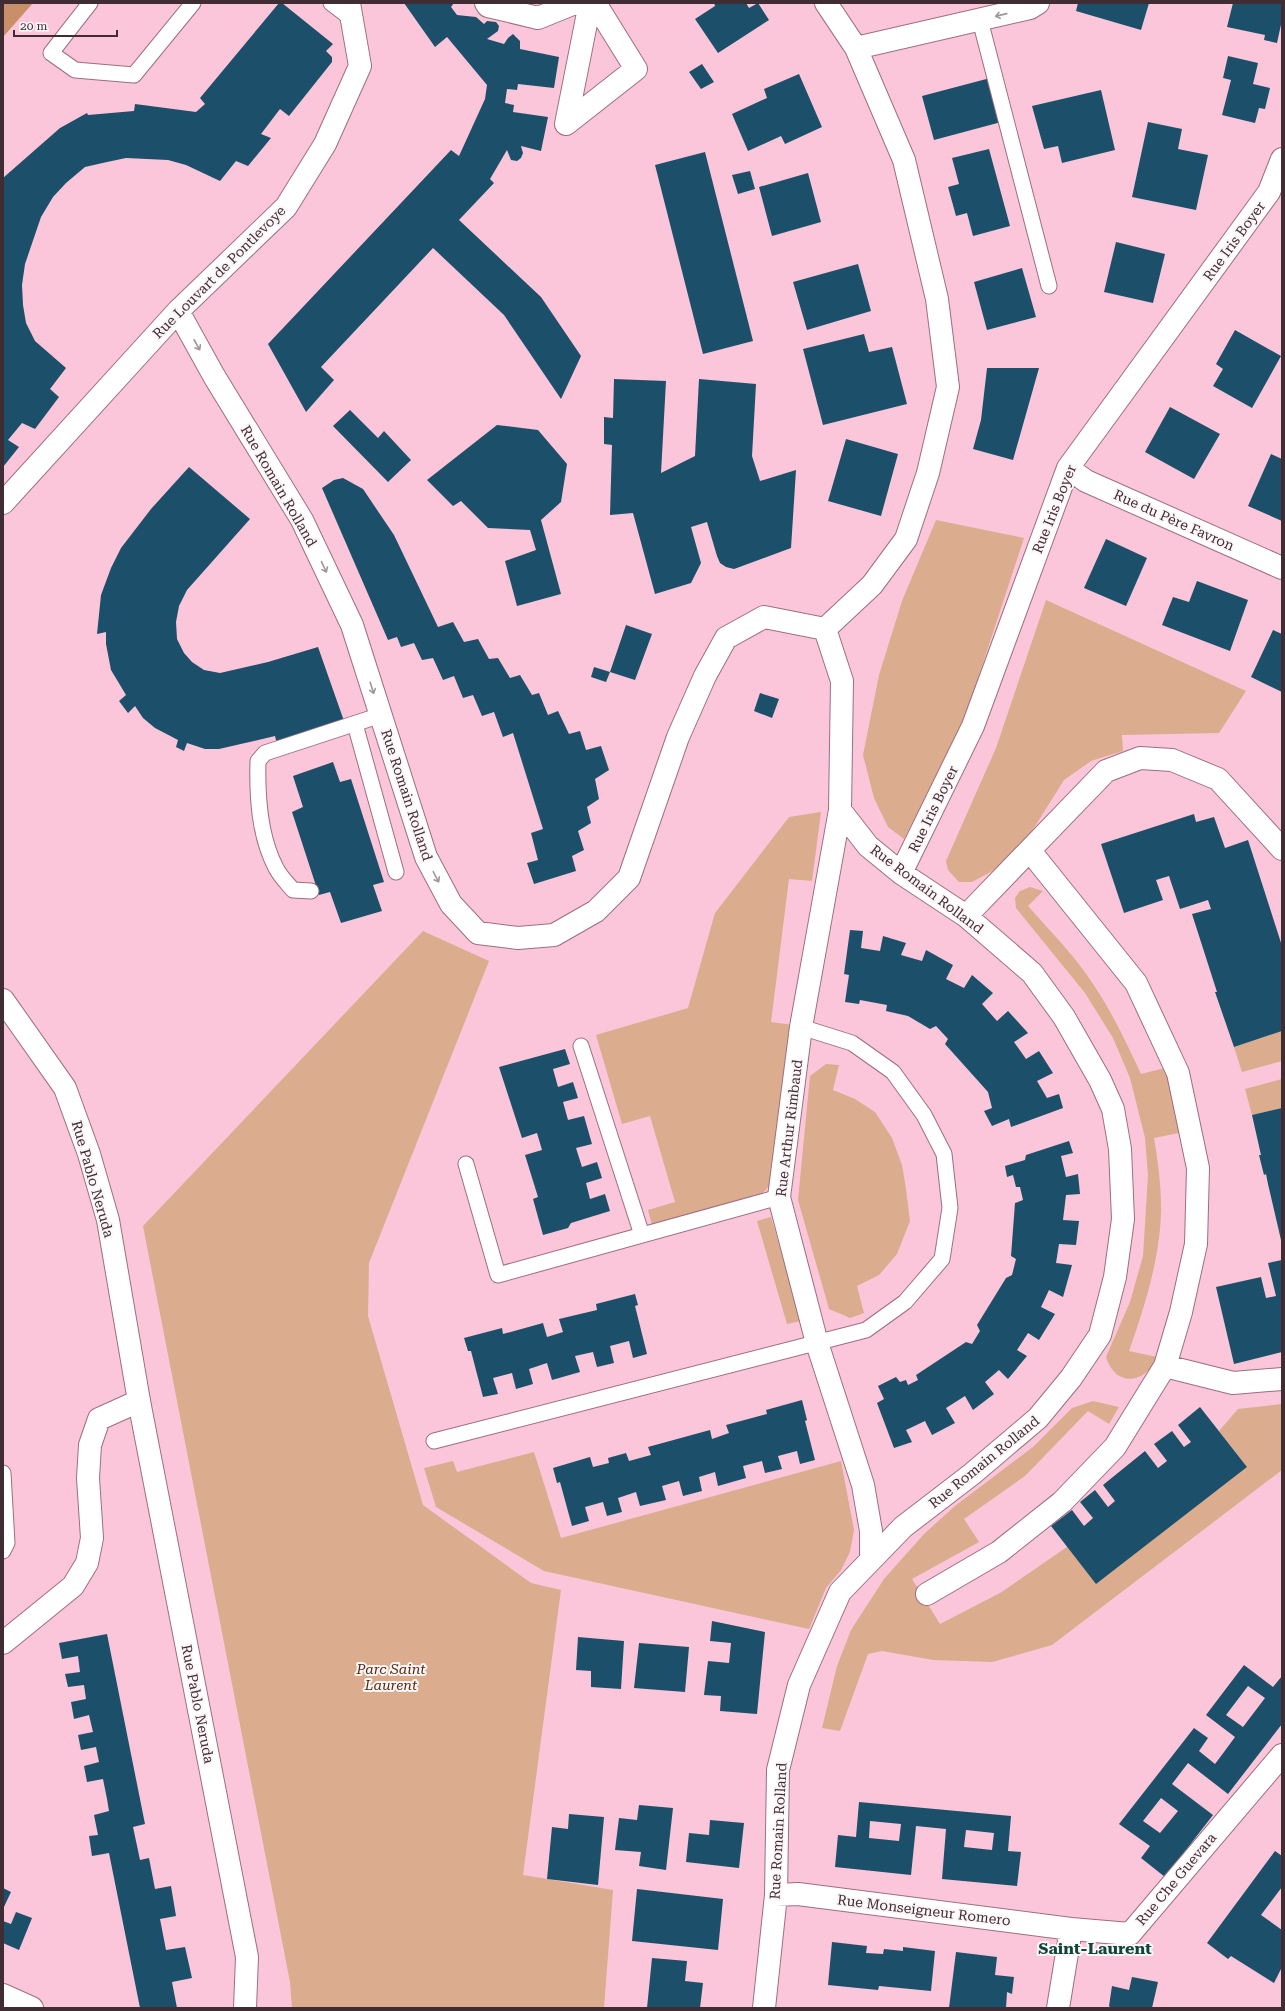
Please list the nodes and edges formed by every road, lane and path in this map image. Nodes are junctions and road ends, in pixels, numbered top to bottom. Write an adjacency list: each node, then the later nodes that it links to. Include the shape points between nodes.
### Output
1 (90, 3): 2 (lane, via 51,53 75,70 134,75)
2 (193, 3)
3 (331, 3): 10 (lane)
4 (486, 3): 5 (street, via 488,6 538,18)
5 (575, 3)
6 (590, 3): 7 (street, via 566,124 636,69)
7 (595, 3)
8 (826, 3): 12 (street)
9 (1038, 3): 11 (street, one-way to 11, via 1030,8)
10 (351, 11): 16 (street, Rue Louvart de Pontlevoye, via 360,66 325,144 286,207)
11 (980, 20): 12 (street); 15 (lane)
12 (856, 48): 20 (street, via 904,160 937,299 948,387 928,473 906,539 872,585)
13 (1282, 159): 14 (street, Rue Iris Boyer)
14 (1276, 194): 17 (street, Rue Iris Boyer)
15 (1049, 286)
16 (178, 311): 18 (street, Rue Louvart de Pontlevoye); 21 (street, Rue Romain Rolland, one-way to 21, via 214,376 302,520 352,625)
17 (1068, 468): 19 (street, Rue du Père Favron, via 1086,481); 27 (street, Rue Iris Boyer, via 973,726)
18 (3, 503)
19 (1282, 568)
20 (825, 628): 21 (street, Rue Romain Rolland, one-way to 20, via 426,857 451,904 478,933 518,938 554,935 596,911 629,878 678,737 705,676 726,638 764,617); 23 (street, via 842,681)
21 (381, 716): 22 (lane)
22 (355, 724): 26 (lane); 28 (lane, via 265,752 258,761 257,796 267,849 276,869 293,890)
23 (840, 810): 27 (street, Rue Romain Rolland, via 868,846); 31 (street, Rue Arthur Rimbaud)
24 (1282, 849): 25 (street, via 1218,779 1172,760 1140,758 1106,771)
25 (1030, 851): 29 (street); 37 (street, via 1136,983 1178,1073 1198,1168 1196,1244)
26 (396, 872)
27 (901, 873): 29 (street, Rue Romain Rolland)
28 (311, 891)
29 (966, 916): 43 (street, Rue Romain Rolland, via 1032,973 1064,1017 1100,1080 1113,1109 1120,1149 1123,1219 1116,1270 1100,1334 1071,1378 1038,1418 972,1474 903,1527)
30 (3, 1000): 39 (street, Rue Pablo Neruda, via 65,1088 89,1154 108,1220)
31 (801, 1027): 34 (street, Rue Arthur Rimbaud); 36 (lane, via 852,1043 893,1072 924,1115 944,1154 950,1208 942,1258 905,1302 866,1330)
32 (581, 1046): 35 (lane)
33 (466, 1164): 35 (lane, via 498,1275)
34 (779, 1197): 35 (lane); 36 (street, Rue Arthur Rimbaud)
35 (642, 1235)
36 (817, 1343): 40 (lane); 43 (street, Rue Arthur Rimbaud, via 863,1486 871,1531)
37 (1166, 1366): 38 (street, via 1233,1383); 44 (street, via 1115,1447 1062,1502 999,1552)
38 (1282, 1379)
39 (139, 1401): 45 (street, via 99,1419 90,1445 88,1478 92,1538 87,1563 73,1586); 51 (street, Rue Pablo Neruda, via 248,1957)
40 (434, 1442)
41 (3, 1473): 42 (lane, via 7,1543)
42 (3, 1551)
43 (871, 1558): 47 (street, Rue Romain Rolland, via 840,1592 799,1685 778,1770)
44 (927, 1594)
45 (3, 1643)
46 (1282, 1755): 48 (street, Rue Che Guevara, via 1130,1934)
47 (776, 1895): 48 (street, Rue Monseigneur Romero, via 798,1894); 52 (street, Rue Romain Rolland)
48 (1071, 1929): 53 (street)
49 (3, 1995): 50 (street)
50 (32, 2008)
51 (245, 2008)
52 (764, 2008)
53 (1058, 2008)

